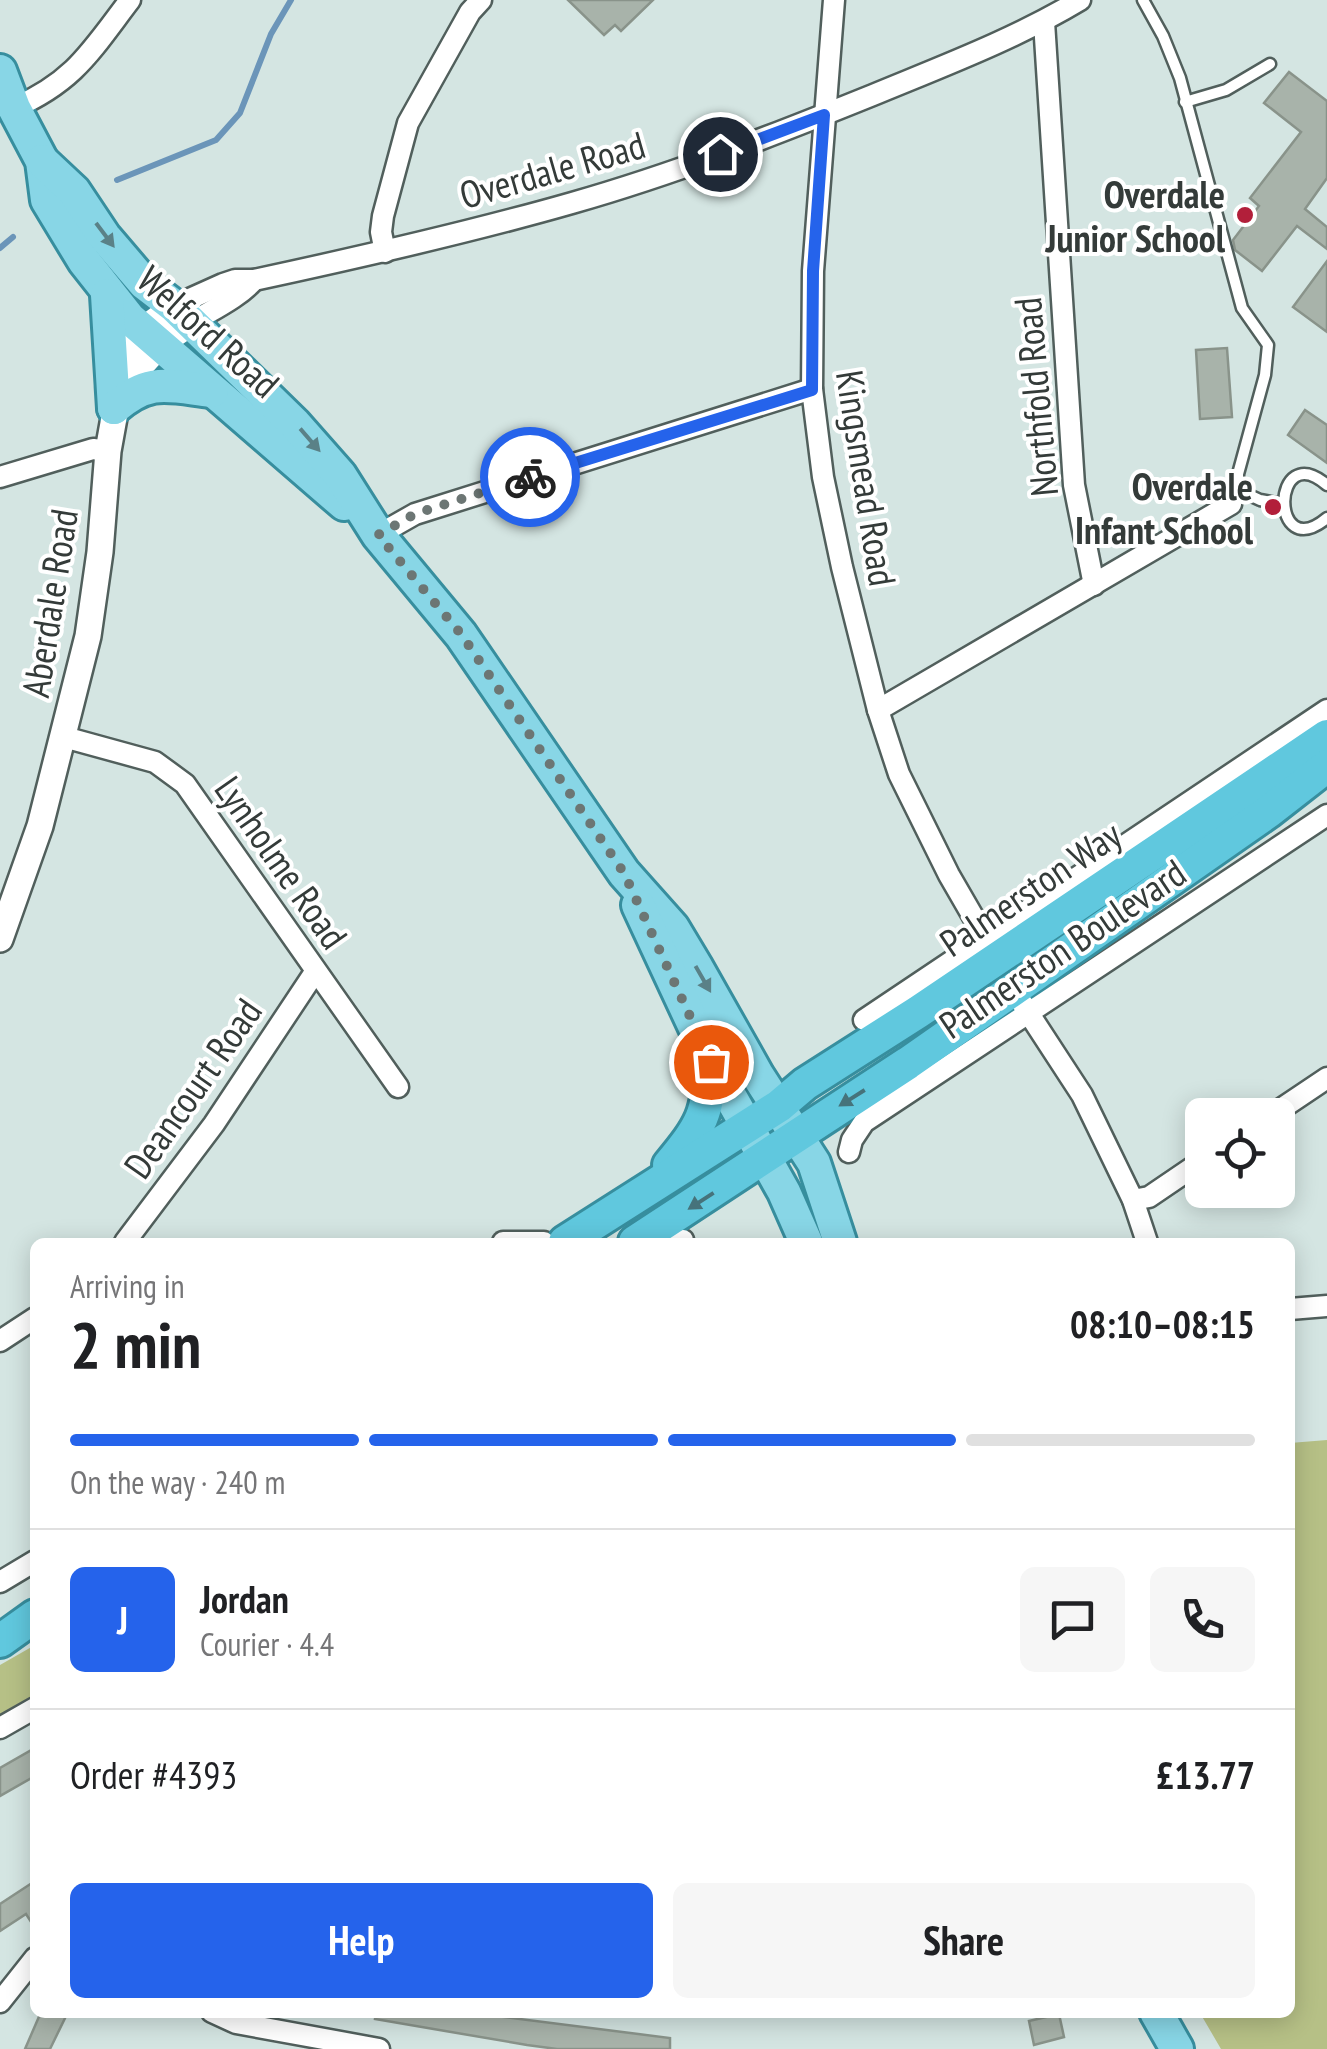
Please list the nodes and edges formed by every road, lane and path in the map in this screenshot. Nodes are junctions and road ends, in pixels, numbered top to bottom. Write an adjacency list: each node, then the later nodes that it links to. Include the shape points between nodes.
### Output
1 (130, 0): 10 (street, via 74,72)
2 (482, 0): 13 (street, via 408,123 382,216)
3 (834, 0): 11 (street, Kingsmead Road)
4 (1080, 0): 6 (street, Overdale Road)
5 (1143, 0): 9 (lane)
6 (1044, 22): 11 (street, Overdale Road); 27 (street, Northfold Road, via 1074,485)
7 (1270, 64): 9 (lane, via 1241,83)
8 (0, 71): 10 (main road, Welford Road)
9 (1185, 102): 23 (lane, via 1242,308 1268,345)
10 (14, 108): 12 (main road, Welford Road)
11 (824, 115): 13 (street, Overdale Road, via 574,202); 17 (street, Kingsmead Road)
12 (42, 161): 14 (main road, Welford Road, via 47,200); 15 (main road, Welford Road, one-way to 15, via 74,191 144,283)
13 (385, 252): 15 (street, Overdale Road, via 236,280)
14 (108, 295): 16 (main road, Welford Road); 19 (main road)
15 (182, 314): 16 (street); 26 (main road, Welford Road, one-way to 26, via 296,424)
16 (152, 337): 18 (main road, Welford Road); 19 (street, Aberdale Road, via 124,357)
17 (812, 390): 26 (street); 28 (street, Kingsmead Road, via 823,477)
18 (212, 391): 19 (main road, via 162,384); 26 (main road, Welford Road)
19 (117, 399): 20 (street, Aberdale Road)
20 (108, 451): 21 (street, via 93,449); 31 (street, Aberdale Road, via 95,592)
21 (0, 477)
22 (1327, 485): 24 (lane, via 1300,477 1286,488)
23 (1234, 497): 24 (lane); 27 (street)
24 (1282, 504): 25 (lane, via 1289,519 1304,527)
25 (1327, 518)
26 (375, 530): 34 (main road, Welford Road, via 461,634)
27 (1094, 586): 28 (street)
28 (878, 710): 36 (street, Kingsmead Road, via 899,774)
29 (1327, 710): 36 (street)
30 (1327, 736): 39 (highway, Palmerston Way)
31 (64, 737): 35 (street, Aberdale Road); 37 (street, Lynholme Road, via 142,758 177,776)
32 (1327, 766): 38 (highway, Palmerston Way)
33 (1327, 815): 38 (street, Palmerston Boulevard)
34 (624, 873): 41 (main road, Welford Road); 45 (main road, Welford Road, one-way to 45, via 673,928)
35 (0, 939)
36 (986, 939): 40 (street)
37 (315, 972): 43 (street, Lynholme Road); 53 (street, Deancourt Road)
38 (1020, 1001): 39 (highway, via 995,980); 47 (highway, Palmerston Way, one-way to 47); 48 (street, Palmerston Boulevard, via 864,1122); 52 (street, via 1082,1095)
39 (918, 1012): 45 (highway, Palmerston Way)
40 (864, 1020)
41 (711, 1062): 46 (main road, Welford Road); 51 (highway, via 702,1122)
42 (1327, 1078): 44 (street)
43 (398, 1087)
44 (1295, 1100)
45 (779, 1106): 46 (highway, Palmerston Way); 47 (main road, Welford Road)
46 (746, 1126): 49 (main road, Welford Road); 51 (highway, Palmerston Way)
47 (797, 1135): 49 (highway, Palmerston Way); 57 (main road, Welford Road, via 814,1163)
48 (849, 1152)
49 (766, 1157): 55 (highway, Palmerston Way, one-way to 55); 56 (main road, Welford Road)
50 (1185, 1172): 52 (street)
51 (653, 1184): 54 (highway, Palmerston Way)
52 (1133, 1200): 58 (street)
53 (128, 1238)
54 (571, 1238)
55 (641, 1238)
56 (804, 1238)
57 (839, 1238)
58 (1146, 1238)
59 (1327, 1306): 60 (street)
60 (1295, 1309)
61 (30, 1321): 62 (street)
62 (0, 1341)
63 (30, 1564): 64 (street)
64 (0, 1582)
65 (30, 1711): 66 (street)
66 (0, 1728)
67 (30, 1964): 68 (street)
68 (0, 2002)
69 (225, 2018): 71 (street)
70 (1159, 2018): 72 (main road)
71 (379, 2049)
72 (1177, 2049)

